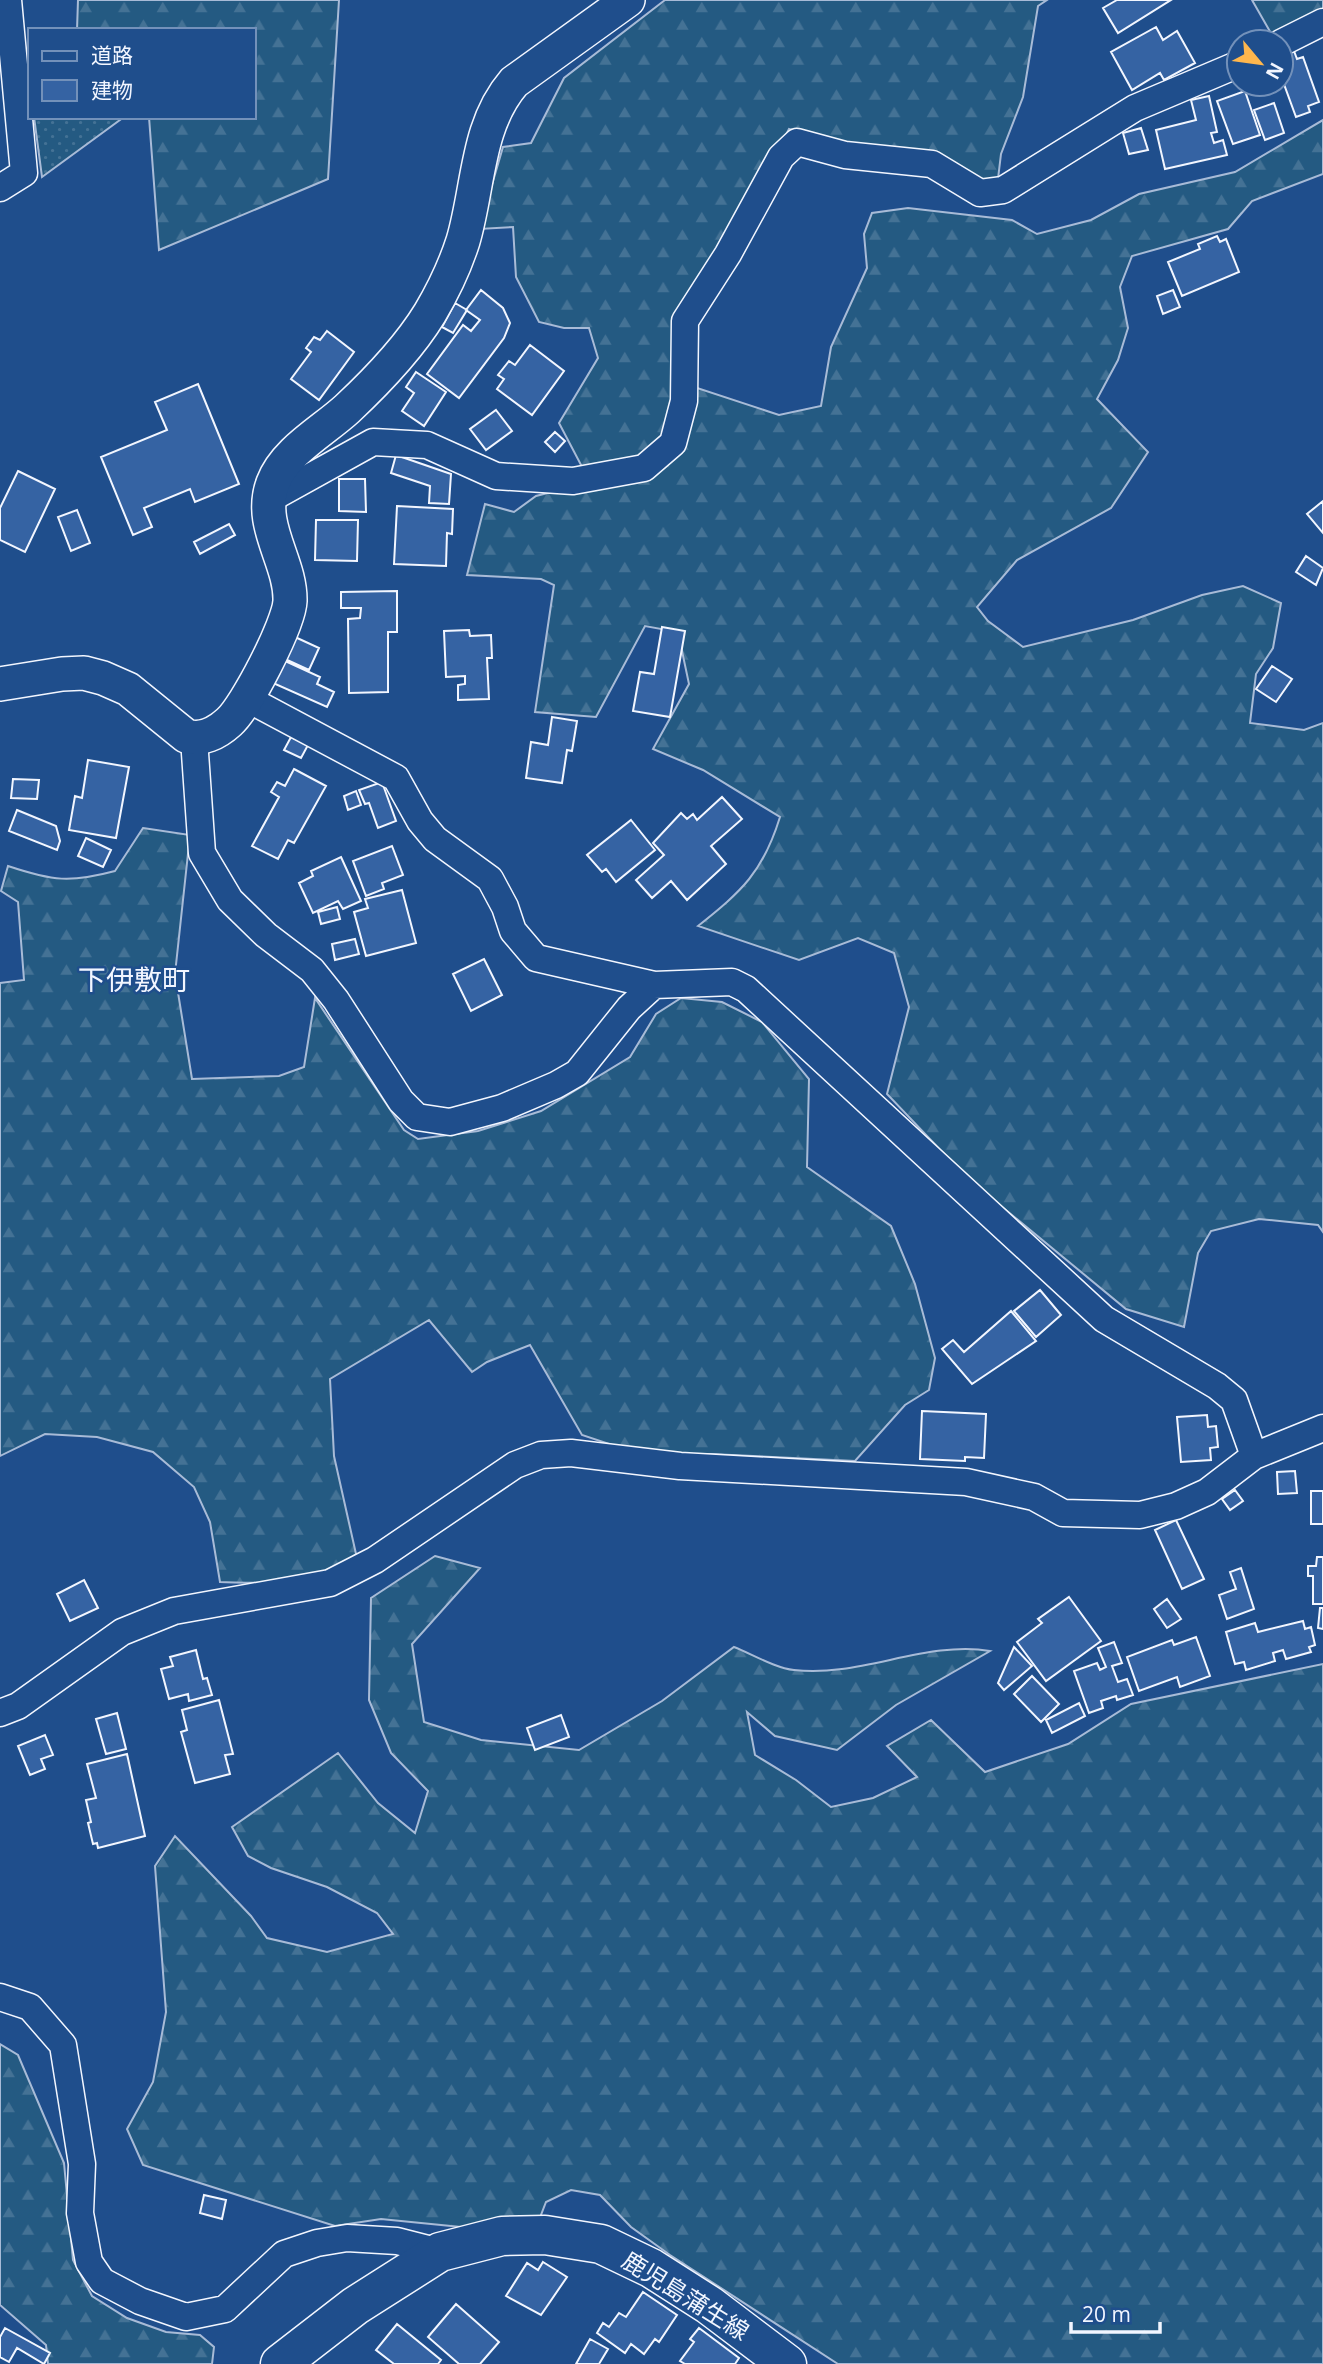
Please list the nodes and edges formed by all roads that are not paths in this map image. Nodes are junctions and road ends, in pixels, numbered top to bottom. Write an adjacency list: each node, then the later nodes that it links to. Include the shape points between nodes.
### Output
1 (8, 0): 6 (street)
2 (628, 0): 8 (street, via 504,93 487,129 463,241 430,313 391,365 286,461 273,482)
3 (1323, 22): 4 (street)
4 (1295, 36)
5 (1225, 70): 8 (street, via 1135,108 1003,190 980,193 932,164 845,155 797,142 781,157 685,321 684,401 673,443 643,468 573,481 496,476 428,445 373,442)
6 (11, 152): 7 (street, via 24,173)
7 (0, 188)
8 (270, 499): 10 (street, via 272,535 288,583 290,605 284,627)
9 (0, 684): 11 (street, via 62,674 103,678 128,689 170,726)
10 (246, 698): 11 (street, via 229,722); 12 (street, via 396,778 435,839 490,879 513,931 536,958)
11 (194, 739): 12 (street, via 202,853 230,900 312,970 401,1101 417,1117 450,1122 502,1108 567,1079)
12 (654, 985): 14 (street, via 732,982 746,989 1104,1319 1234,1400)
13 (1323, 1428): 14 (street)
14 (1254, 1456): 15 (street, via 1207,1492 1177,1506 1140,1515 1063,1513 1034,1497 967,1482 680,1466 571,1452 541,1455 516,1465 375,1560 330,1583 174,1611 122,1632 18,1706)
15 (0, 1713)
16 (0, 1997): 17 (street, via 30,2007 63,2045 82,2164 80,2213 89,2262 102,2281 186,2317 225,2309 284,2255 317,2242 347,2238 397,2241)
17 (440, 2252): 18 (main road, 鹿児島蒲生線, via 355,2306); 19 (main road, 鹿児島蒲生線, via 502,2236 545,2235 601,2244 651,2268 709,2305)
18 (280, 2364)
19 (787, 2364)

